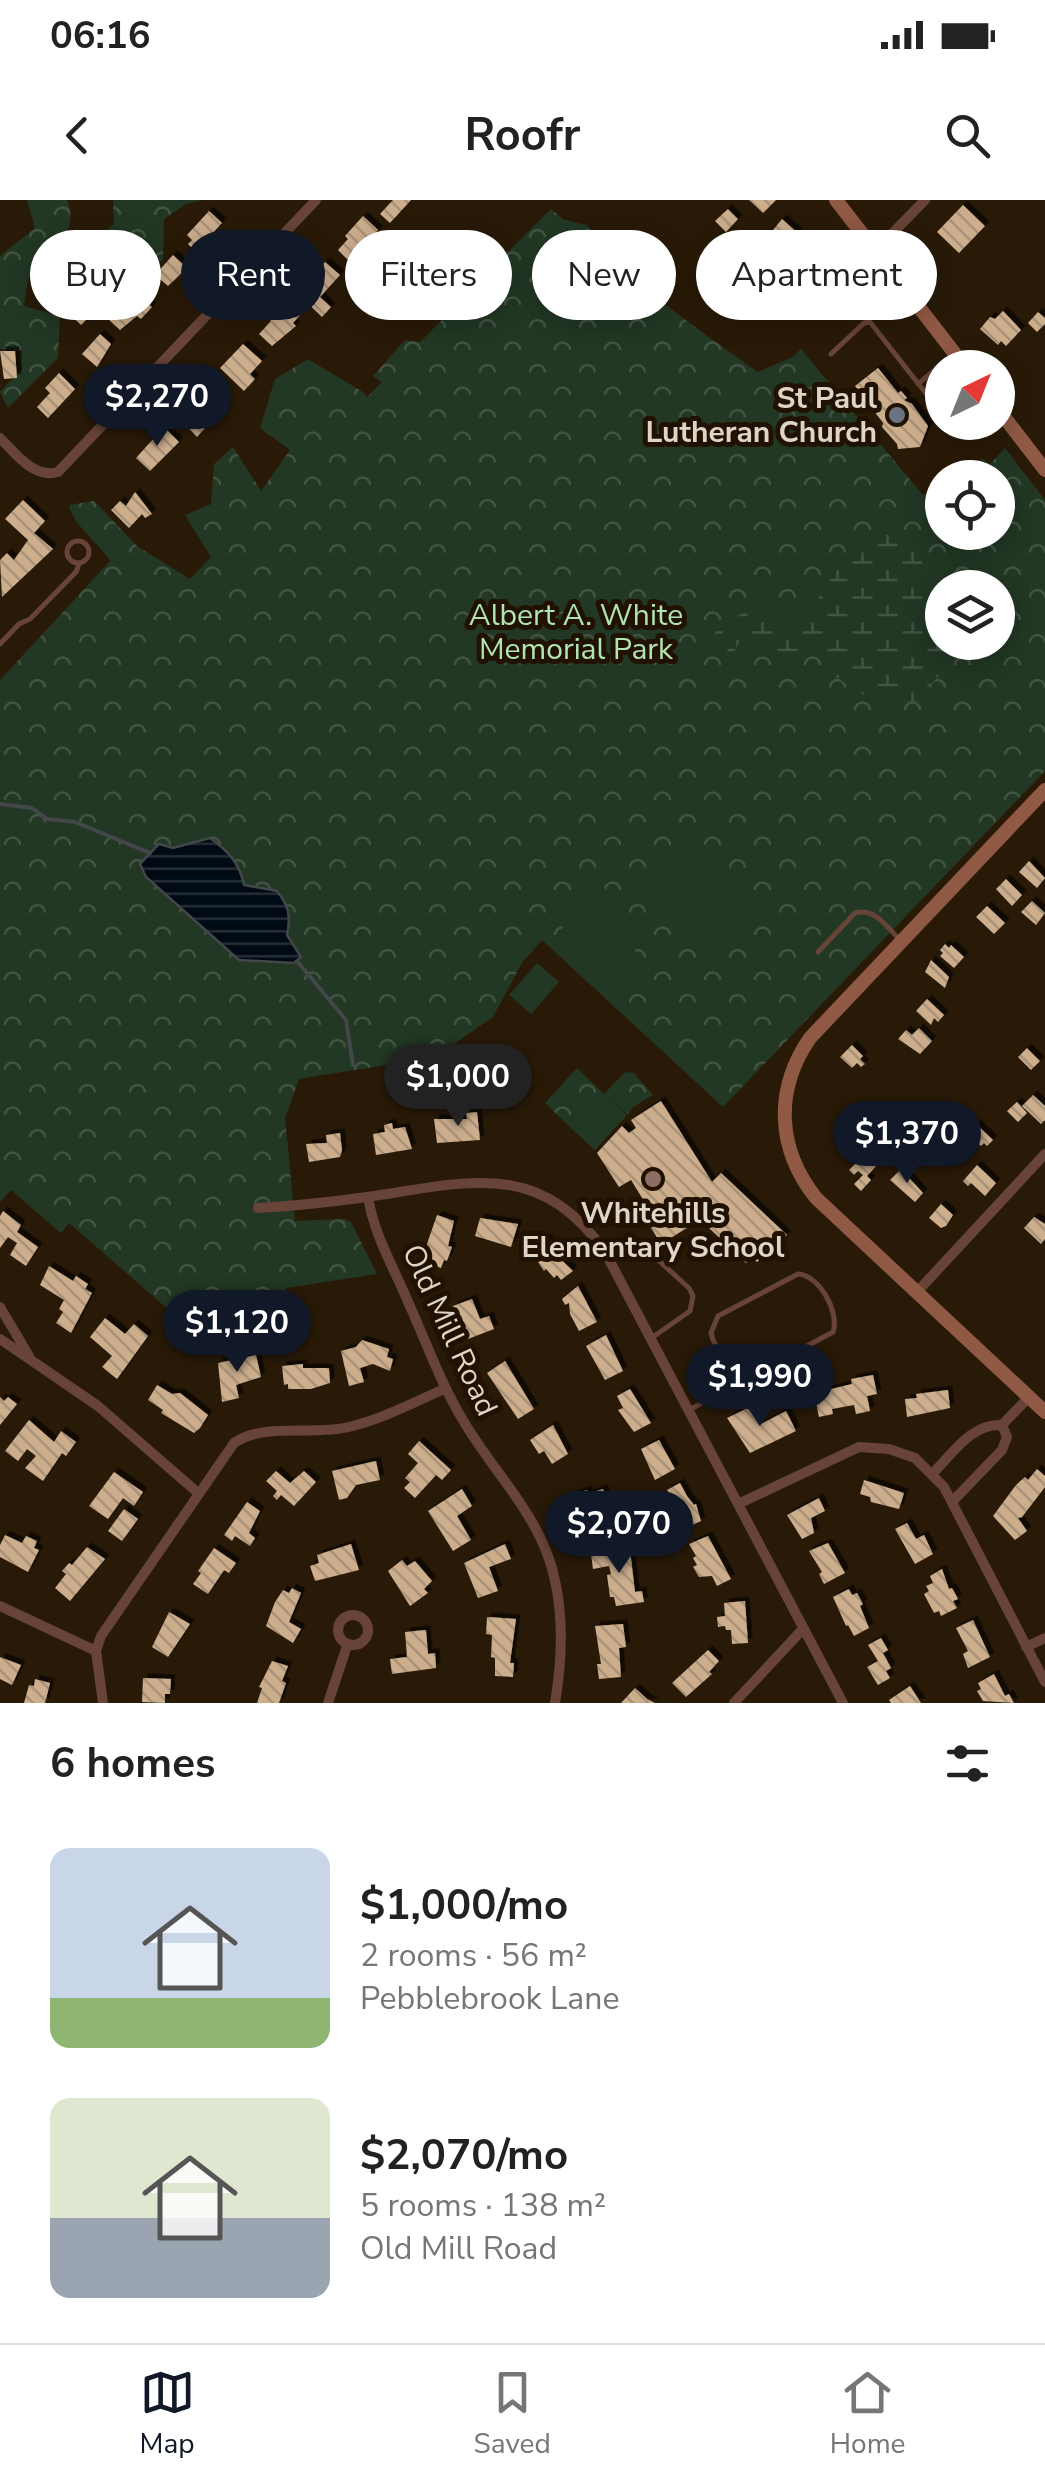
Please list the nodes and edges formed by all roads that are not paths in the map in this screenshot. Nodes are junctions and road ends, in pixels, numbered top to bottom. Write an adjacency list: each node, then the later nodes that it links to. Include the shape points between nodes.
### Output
1 (316, 200): 13 (street, via 68,464 51,475 31,468)
2 (836, 200): 4 (main road)
3 (924, 200): 5 (street)
4 (860, 230)
5 (896, 230)
6 (929, 320): 7 (main road)
7 (952, 350)
8 (831, 354): 10 (lane, via 870,322)
9 (925, 378): 10 (lane)
10 (918, 384): 11 (lane)
11 (925, 393)
12 (1015, 431): 14 (main road)
13 (0, 438)
14 (1045, 470)
15 (79, 564): 15 (lane, via 90,550 75,541 67,552); 16 (lane)
16 (0, 644)
17 (1045, 790): 18 (main road)
18 (902, 941): 19 (lane, via 861,910); 24 (main road, via 802,1050 787,1087 784,1123 807,1186)
19 (818, 952)
20 (1045, 1154): 24 (street)
21 (368, 1197): 22 (street); 23 (street, via 473,1181 532,1190 574,1214); 30 (street, Old Mill Road, via 377,1234)
22 (258, 1208)
23 (609, 1259): 26 (street); 26 (lane, via 646,1249 693,1296 685,1317)
24 (916, 1292): 31 (main road)
25 (0, 1306): 28 (street)
26 (650, 1338): 32 (street)
27 (0, 1339): 28 (street)
28 (29, 1357): 36 (street, via 98,1406)
29 (736, 1384): 29 (lane, via 833,1332 834,1316 814,1279 789,1277 718,1316 712,1340); 32 (lane)
30 (444, 1388): 36 (street, via 346,1428 246,1434); 48 (street, Old Mill Road, via 524,1509 550,1562 562,1638)
31 (1029, 1397): 33 (main road); 34 (street)
32 (688, 1410): 38 (street)
33 (1045, 1412)
34 (1002, 1424): 35 (street, via 976,1430); 37 (street, via 1002,1450)
35 (934, 1473): 37 (street); 38 (street, via 902,1452 859,1447)
36 (198, 1493): 44 (street)
37 (952, 1502): 43 (street)
38 (738, 1504): 40 (street)
39 (0, 1606): 44 (street)
40 (802, 1630): 49 (street); 50 (street)
41 (1045, 1638): 43 (street)
42 (347, 1646): 47 (street)
43 (1026, 1646): 45 (street)
44 (96, 1651): 46 (street)
45 (1045, 1682)
46 (103, 1703)
47 (328, 1703)
48 (555, 1703)
49 (734, 1703)
50 (843, 1703)

